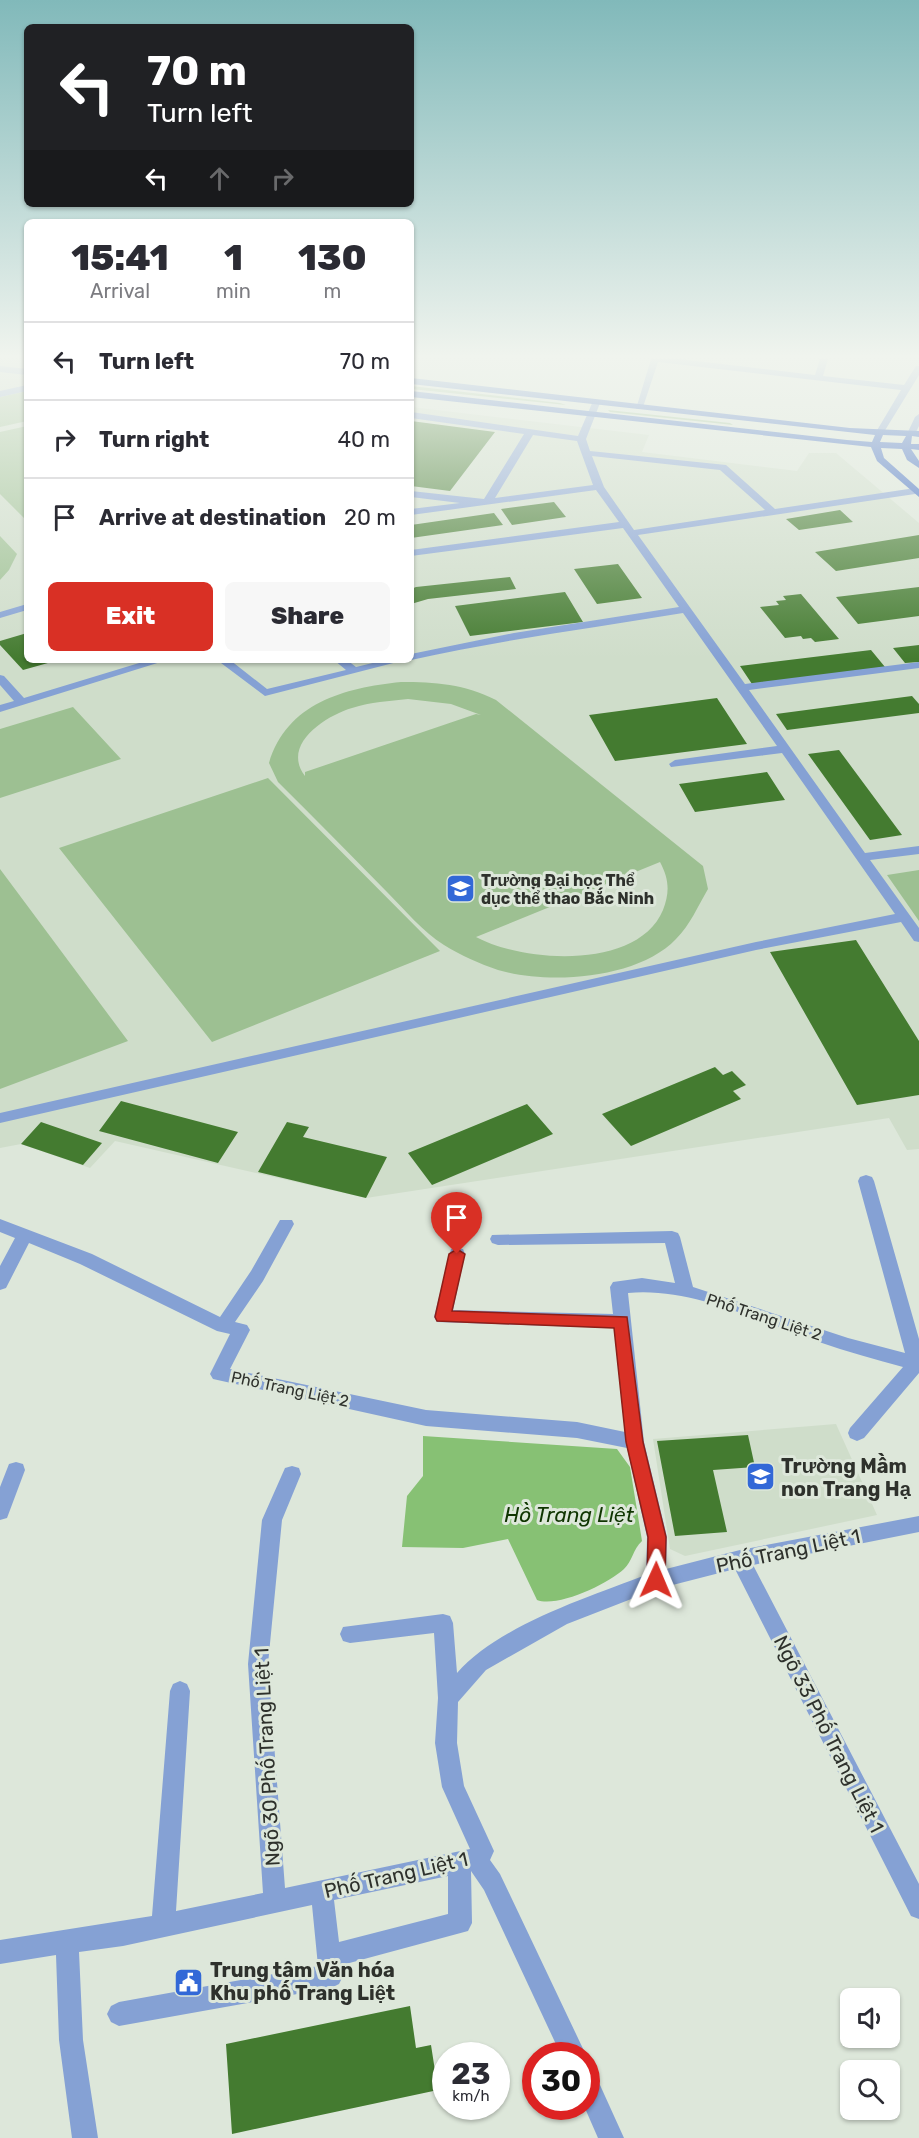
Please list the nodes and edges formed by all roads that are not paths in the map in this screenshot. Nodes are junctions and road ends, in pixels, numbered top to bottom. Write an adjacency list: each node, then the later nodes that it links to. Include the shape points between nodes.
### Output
1 (514, 459): 8 (street)
2 (588, 459): 5 (street)
3 (642, 459): 10 (street, via 723,467)
4 (880, 459): 6 (main road)
5 (599, 488): 8 (street); 11 (street)
6 (917, 493): 10 (street)
7 (414, 494): 8 (street)
8 (487, 503): 9 (street)
9 (414, 512)
10 (773, 512): 11 (street)
11 (630, 528): 12 (street); 14 (street)
12 (414, 553)
13 (24, 608): 15 (street)
14 (687, 609): 17 (street, via 462,644); 26 (street)
15 (0, 615)
16 (414, 646): 17 (street)
17 (424, 654): 18 (street)
18 (414, 656)
19 (151, 663): 27 (street)
20 (227, 663): 24 (street, via 265,693)
21 (344, 663): 24 (street)
22 (387, 663): 24 (street)
23 (919, 665): 26 (street)
24 (354, 671)
25 (0, 678): 27 (street)
26 (740, 688): 29 (street)
27 (21, 702): 28 (street)
28 (0, 709)
29 (783, 748): 30 (street); 32 (street)
30 (675, 764)
31 (919, 850): 32 (street)
32 (861, 857): 33 (street)
33 (904, 917): 34 (street); 35 (street, via 756,946)
34 (919, 938)
35 (0, 1118)
36 (867, 1181): 46 (street)
37 (286, 1224): 45 (street)
38 (0, 1225): 39 (street, Phố Trang Liệt 2)
39 (25, 1234): 42 (street); 45 (street, Phố Trang Liệt 2, via 86,1258)
40 (498, 1239): 43 (street, via 672,1237)
41 (457, 1254): 44 (street, via 443,1317)
42 (0, 1283)
43 (686, 1292): 44 (street, Phố Trang Liệt 2, via 636,1285 619,1287); 46 (street, Phố Trang Liệt 2)
44 (622, 1322): 48 (street, Phố Trang Liệt 2)
45 (223, 1326): 48 (street, Phố Trang Liệt 2, via 242,1330 219,1374 426,1418 577,1430)
46 (918, 1364): 47 (street)
47 (856, 1433)
48 (634, 1442): 54 (street, Phố Trang Liệt 2, via 657,1537)
49 (16, 1470): 51 (street)
50 (292, 1474): 60 (street, Ngõ 30 Phố Trang Liệt 1, via 272,1520 258,1664)
51 (0, 1512)
52 (919, 1524): 53 (street, Phố Trang Liệt 1)
53 (740, 1559): 54 (street, Phố Trang Liệt 1); 61 (street, Ngõ 33 Phố Trang Liệt 1)
54 (656, 1580): 57 (street, Phố Trang Liệt 1, via 560,1617 530,1634 479,1663)
55 (350, 1634): 57 (street, via 443,1623)
56 (180, 1691): 62 (street)
57 (448, 1698): 58 (street, Phố Trang Liệt 1, via 446,1743 453,1787 483,1851)
58 (467, 1861): 59 (street, Phố Trang Liệt 1); 65 (street, via 460,1923); 67 (street, via 492,1882)
59 (322, 1892): 60 (street, Phố Trang Liệt 1); 65 (street)
60 (275, 1902): 62 (street, Phố Trang Liệt 1)
61 (919, 1908)
62 (163, 1926): 63 (street, Phố Trang Liệt 1)
63 (67, 1943): 64 (street, Phố Trang Liệt 1); 69 (street, via 72,2040)
64 (0, 1952)
65 (328, 1956): 66 (street, via 331,1976)
66 (119, 2014)
67 (568, 2042)
68 (600, 2114): 70 (street)
69 (85, 2138)
70 (611, 2138)

